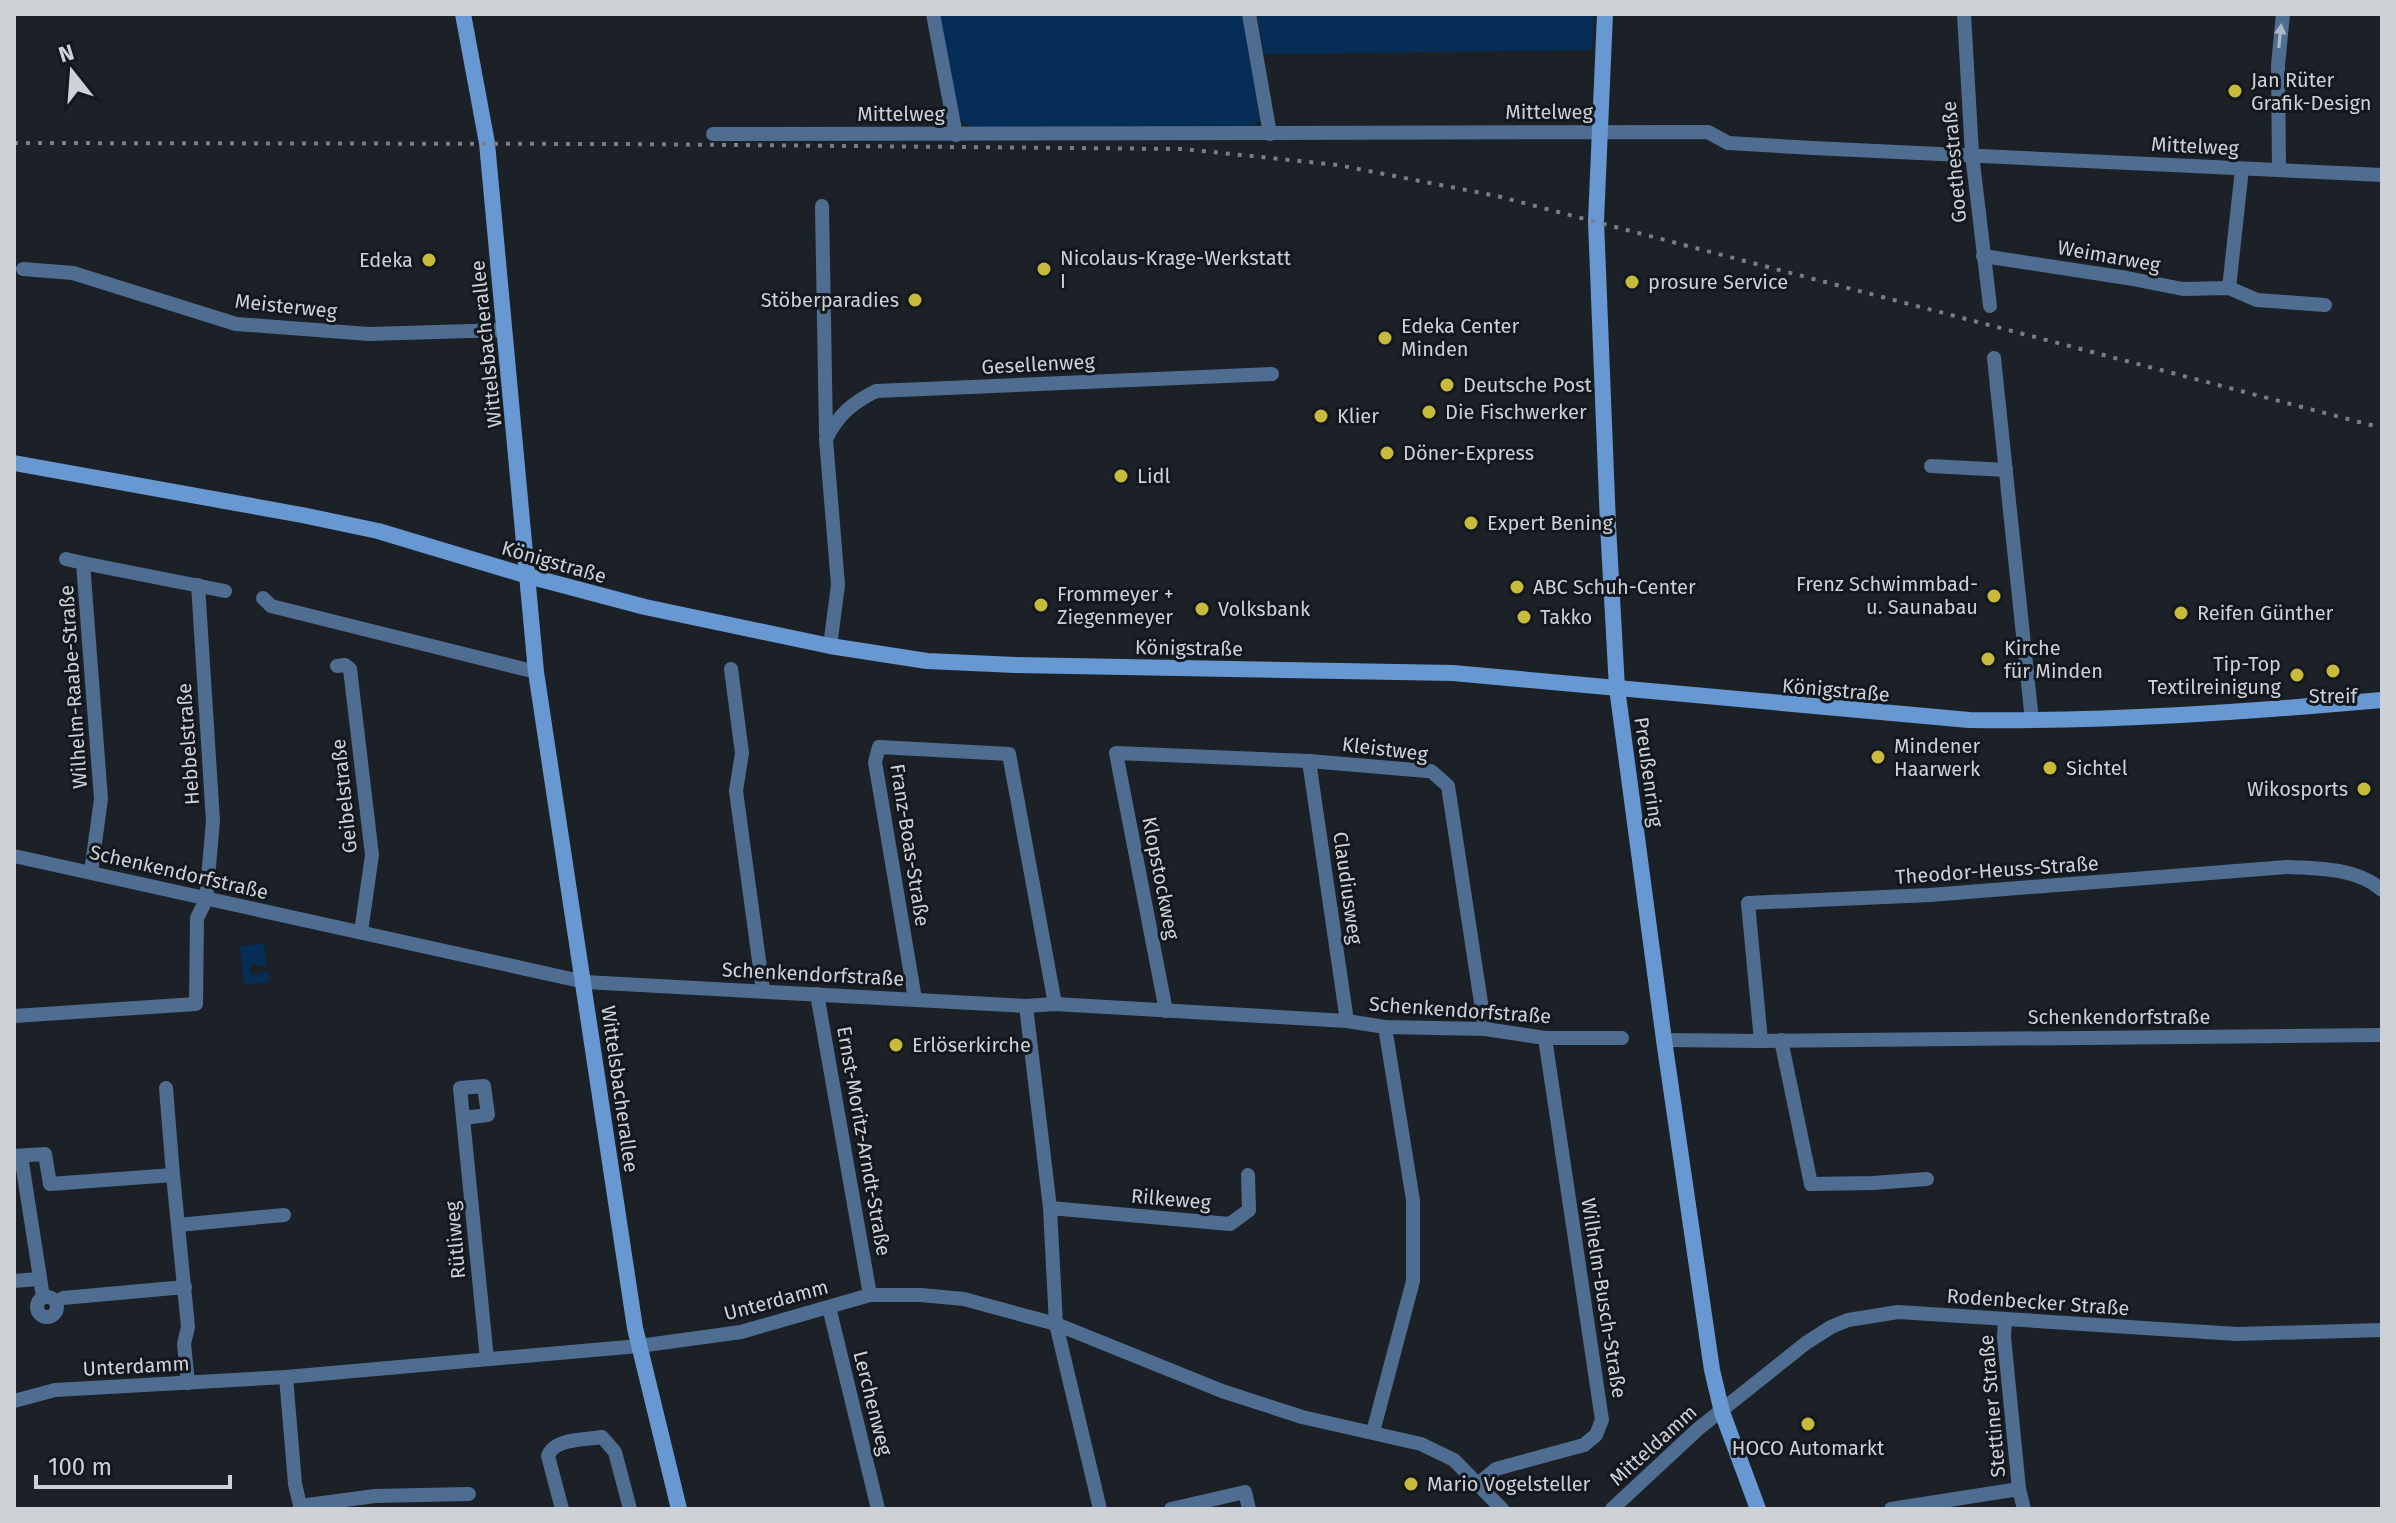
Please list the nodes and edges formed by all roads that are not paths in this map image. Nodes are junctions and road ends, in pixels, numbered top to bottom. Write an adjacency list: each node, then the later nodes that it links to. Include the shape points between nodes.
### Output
1 (463, 14): 21 (street, Wittelsbacherallee, via 487,143)
2 (933, 14): 10 (street)
3 (1249, 14): 9 (street)
4 (1605, 14): 7 (street, Preußenring)
5 (1964, 14): 11 (street, Goethestraße)
6 (2283, 14): 13 (street, one-way to 6)
7 (1599, 131): 9 (street, Mittelweg); 11 (street, Mittelweg, via 1708,132 1728,143); 38 (street, Preußenring, via 1597,236)
8 (713, 134): 10 (street, Mittelweg)
9 (1270, 134): 10 (street, Mittelweg)
10 (956, 135)
11 (1972, 154): 12 (street, Mittelweg); 16 (street, Goethestraße)
12 (2242, 169): 13 (street, Mittelweg); 18 (street)
13 (2279, 170): 14 (street, Mittelweg)
14 (2382, 175)
15 (822, 206): 24 (street)
16 (1983, 256): 18 (street, Weimarweg, via 2183,289); 20 (street, Goethestraße)
17 (23, 269): 21 (street, Meisterweg, via 73,273 236,324 369,334)
18 (2229, 288): 19 (street, Weimarweg, via 2257,300)
19 (2325, 305)
20 (1990, 306)
21 (504, 330): 30 (street, Wittelsbacherallee)
22 (1994, 358): 27 (street)
23 (1272, 374): 24 (street, Gesellenweg, via 876,391 853,402)
24 (826, 439): 34 (street, via 838,585)
25 (14, 463): 30 (street, Königstraße, via 378,531)
26 (1931, 466): 27 (street)
27 (2006, 470): 40 (street)
28 (66, 559): 29 (street, Wilhelm-Raabe-Straße)
29 (83, 563): 31 (street); 44 (street, Wilhelm-Raabe-Straße, via 101,799)
30 (528, 576): 34 (street, Königstraße); 37 (street, Wittelsbacherallee)
31 (198, 585): 32 (street); 46 (street, Hebbelstraße, via 213,821)
32 (225, 591)
33 (263, 598): 37 (street, via 271,606)
34 (830, 646): 38 (street, Königstraße, via 941,661 1453,673)
35 (337, 666): 47 (street, Geibelstraße, via 350,669 372,855)
36 (731, 669): 49 (street, via 742,753 736,791)
37 (536, 672): 48 (street, Wittelsbacherallee)
38 (1617, 688): 40 (street, Königstraße, via 1906,716); 62 (street, Preußenring)
39 (2382, 700): 40 (street, Königstraße)
40 (2032, 721)
41 (1116, 753): 42 (street, Kleistweg); 54 (street, Klopstockweg)
42 (1309, 761): 56 (street, Claudiusweg); 58 (street, Kleistweg, via 1431,771 1448,786)
43 (14, 856): 44 (street, Schenkendorfstraße)
44 (91, 872): 46 (street, Schenkendorfstraße)
45 (2382, 890): 64 (street, Theodor-Heuss-Straße, via 2355,875 2287,867 1930,895 1748,903)
46 (206, 900): 47 (street, Schenkendorfstraße); 55 (street, Hebbelstraße, via 197,918 196,1004)
47 (361, 932): 48 (street, Schenkendorfstraße)
48 (585, 982): 49 (street, Schenkendorfstraße); 86 (street, Wittelsbacherallee)
49 (763, 990): 50 (street, Schenkendorfstraße)
50 (817, 994): 51 (street, Schenkendorfstraße); 79 (street, Ernst-Moritz-Arndt-Straße)
51 (915, 999): 52 (street, Franz-Boas-Straße, via 875,762 879,747 1009,754); 53 (street, Schenkendorfstraße)
52 (1055, 1004): 53 (street, Schenkendorfstraße); 54 (street, Schenkendorfstraße)
53 (1026, 1006): 73 (street)
54 (1166, 1011): 56 (street, Schenkendorfstraße)
55 (14, 1016)
56 (1347, 1021): 57 (street, Schenkendorfstraße)
57 (1385, 1027): 58 (street, Schenkendorfstraße); 92 (street, via 1413,1200 1413,1281)
58 (1485, 1029): 60 (street, Schenkendorfstraße)
59 (2382, 1035): 63 (street, Schenkendorfstraße)
60 (1545, 1038): 61 (street, Schenkendorfstraße); 93 (street, Wilhelm-Busch-Straße, via 1602,1420 1584,1445 1496,1469)
61 (1622, 1038)
62 (1664, 1040): 64 (street, Schenkendorfstraße); 91 (street, Preußenring)
63 (1781, 1040): 64 (street, Schenkendorfstraße); 70 (street, via 1811,1184)
64 (1761, 1041)
65 (166, 1088): 68 (street)
66 (463, 1118): 87 (street, Rütliweg)
67 (18, 1156): 71 (street, via 45,1154); 72 (street)
68 (173, 1175): 71 (street); 75 (street)
69 (1248, 1175): 73 (street, Rilkeweg, via 1249,1210 1230,1224)
70 (1927, 1179)
71 (50, 1184): 72 (street)
72 (26, 1187): 76 (street)
73 (1050, 1208): 84 (street)
74 (284, 1215): 75 (street)
75 (178, 1225): 78 (street)
76 (38, 1279): 77 (street); 80 (street)
77 (14, 1281)
78 (185, 1287): 81 (street); 89 (street)
79 (870, 1295): 82 (street, Unterdamm); 84 (street, Unterdamm, via 964,1299)
80 (43, 1297)
81 (63, 1298)
82 (829, 1307): 86 (street, Unterdamm, via 741,1332); 100 (street, Lerchenweg)
83 (2005, 1319): 85 (street, Rodenbecker Straße, via 2237,1334); 91 (street, Rodenbecker Straße, via 1898,1312 1848,1320 1806,1343); 94 (street, Stettiner Straße)
84 (1056, 1324): 92 (street, Unterdamm, via 1222,1391 1302,1417); 101 (street)
85 (2382, 1330)
86 (639, 1346): 87 (street, Unterdamm); 99 (street, Wittelsbacherallee)
87 (487, 1359): 88 (street, Unterdamm)
88 (286, 1377): 89 (street, Unterdamm); 96 (street)
89 (188, 1383): 90 (street, Unterdamm, via 55,1390)
90 (14, 1401)
91 (1722, 1412): 105 (street, Mitteldamm); 106 (street, Preußenring)
92 (1373, 1432): 93 (street, Unterdamm, via 1421,1444 1454,1460)
93 (1478, 1484): 104 (street, Unterdamm)
94 (2019, 1489): 107 (street, Stettiner Straße); 108 (street, Stettiner Straße)
95 (469, 1494): 96 (street, via 375,1496)
96 (300, 1507)
97 (562, 1509): 98 (street, via 550,1450 602,1437 615,1452)
98 (630, 1509)
99 (679, 1509)
100 (878, 1509)
101 (1100, 1509)
102 (1171, 1509): 103 (street, via 1245,1492)
103 (1249, 1509)
104 (1502, 1509)
105 (1612, 1509)
106 (1758, 1509)
107 (1891, 1509)
108 (2024, 1509)

